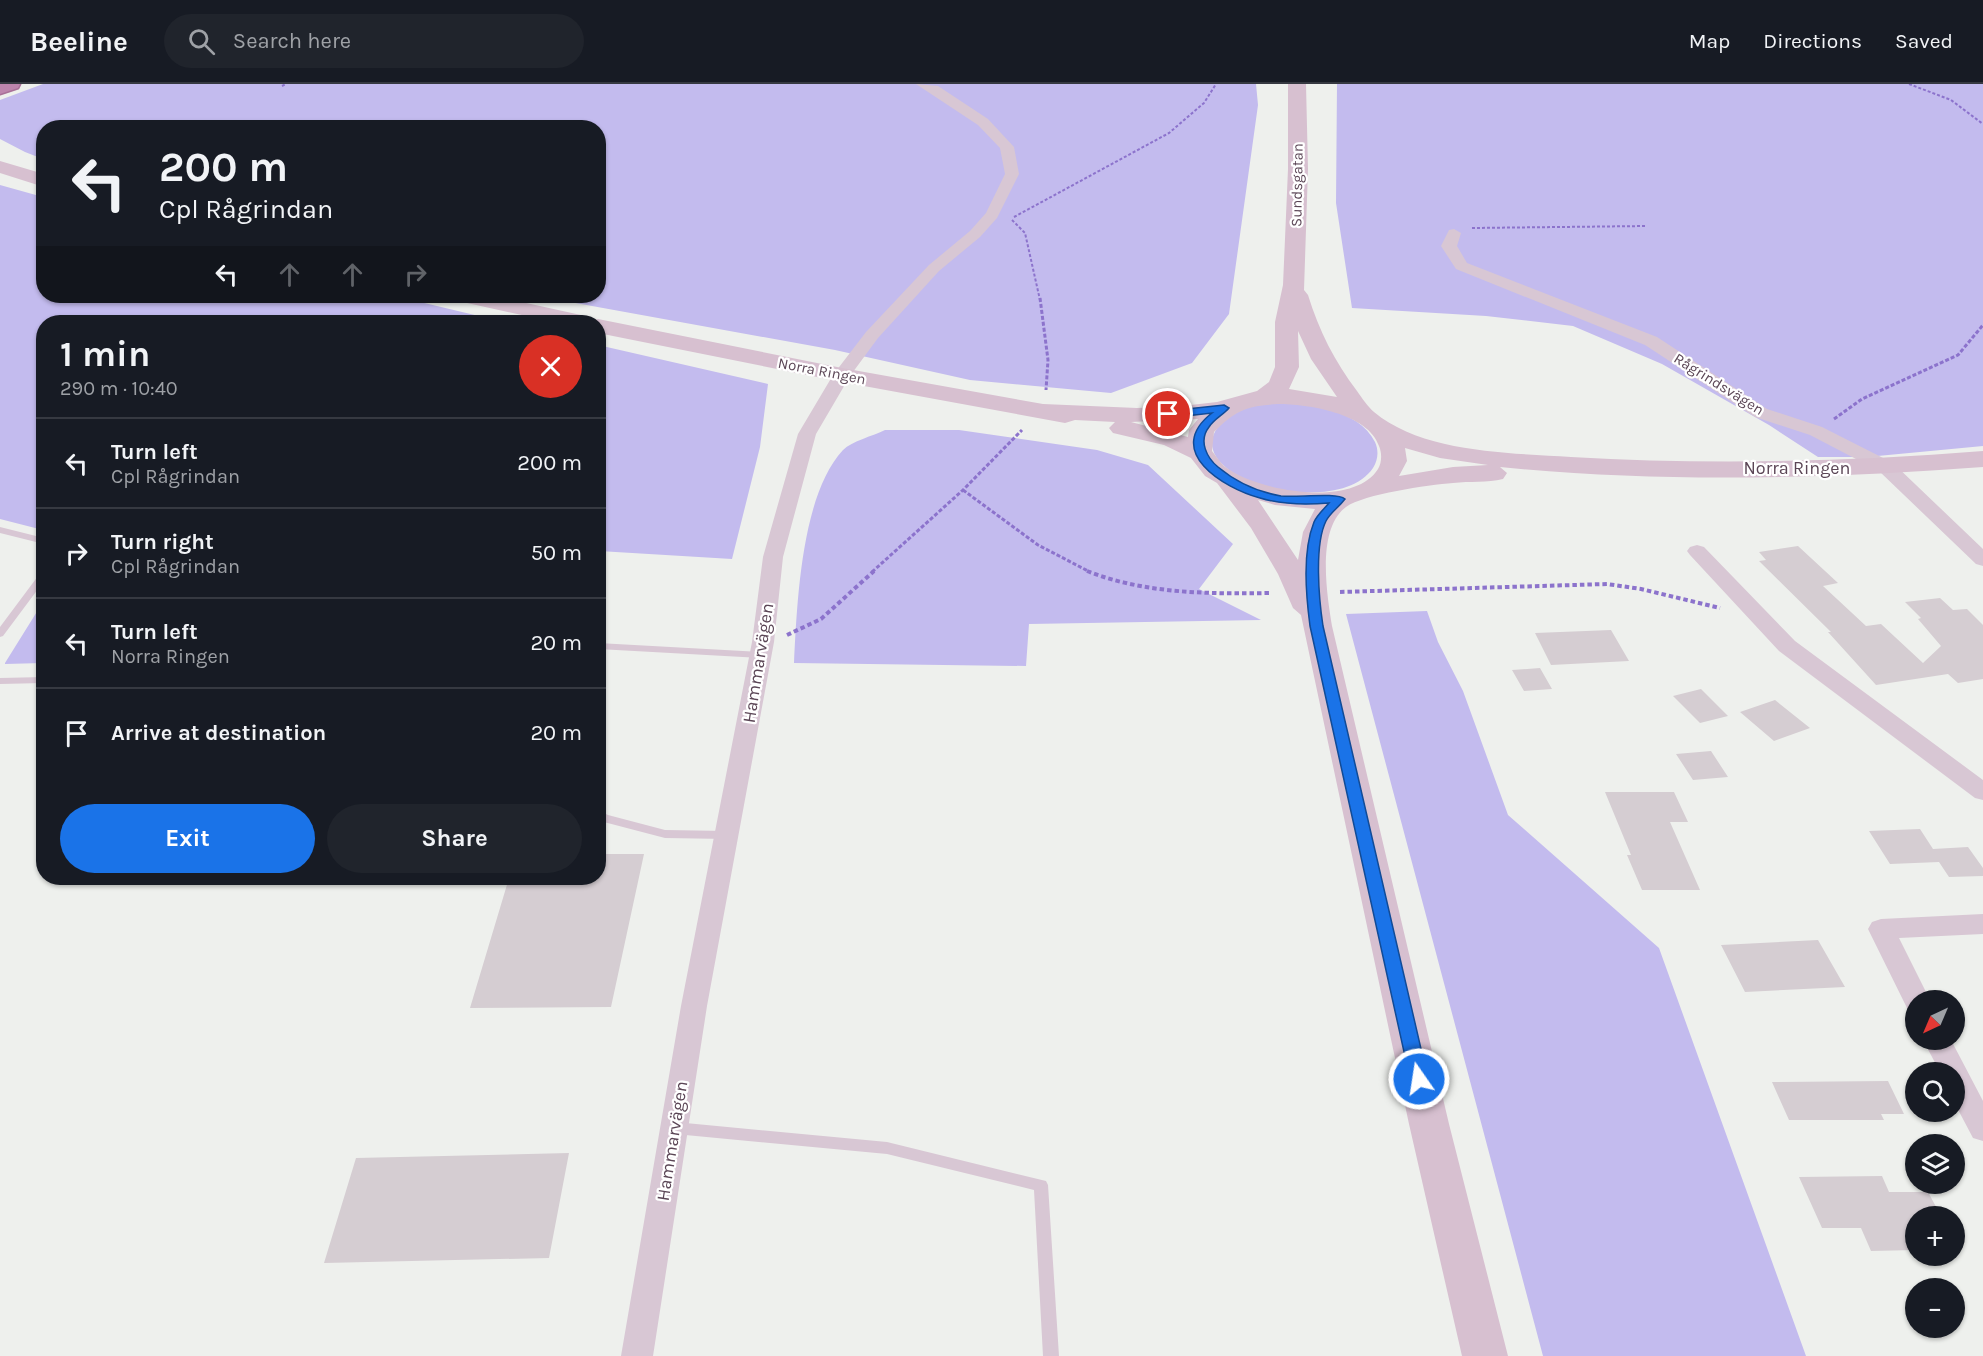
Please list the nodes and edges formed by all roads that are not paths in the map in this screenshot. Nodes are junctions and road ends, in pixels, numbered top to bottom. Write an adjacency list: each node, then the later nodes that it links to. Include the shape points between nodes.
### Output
1 (11, 84): 4 (highway)
2 (922, 84): 12 (street, Hammarvägen, via 983,122 1007,147 1012,174 992,214 934,268 872,335)
3 (1297, 84): 8 (main road, Sundsgatan)
4 (0, 88)
5 (0, 167): 6 (main road)
6 (36, 178)
7 (1454, 233): 19 (street, Rågrindsvägen, via 1449,246 1461,266 1651,341 1761,413 1816,431)
8 (1294, 285): 13 (main road, Sundsgatan, via 1286,321 1287,367 1280,385); 16 (main road, Sundsgatan, via 1315,347)
9 (497, 303): 10 (main road)
10 (551, 315)
11 (606, 328): 12 (main road, Norra Ringen)
12 (842, 375): 14 (main road, Norra Ringen); 32 (street, Hammarvägen, via 807,434 773,557)
13 (1265, 397): 15 (main road, Norra Ringen); 16 (main road, Norra Ringen, via 1317,400 1346,408)
14 (1045, 403): 15 (main road, Norra Ringen, via 1133,416); 17 (main road, Norra Ringen, via 1155,434)
15 (1224, 408): 17 (main road, via 1200,433)
16 (1371, 421): 20 (main road, Norra Ringen, via 1411,444 1456,454); 22 (main road, Sundsgatan, via 1388,437 1394,459 1391,470)
17 (1201, 453): 21 (main road, via 1212,469)
18 (1983, 459): 19 (main road, Norra Ringen)
19 (1887, 467): 20 (main road, Norra Ringen); 27 (street, Rågrindsvägen)
20 (1611, 468): 22 (main road, Norra Ringen, via 1453,475)
21 (1230, 482): 23 (main road, Norra Ringen, via 1281,499); 29 (main road, via 1285,558)
22 (1372, 488): 23 (main road, Norra Ringen)
23 (1339, 499): 29 (main road, via 1321,520 1317,534 1311,588)
24 (0, 530): 25 (lane)
25 (36, 539)
26 (1697, 550): 35 (street, via 1787,646)
27 (1983, 560)
28 (36, 585): 30 (lane)
29 (1317, 626): 45 (main road)
30 (0, 634)
31 (606, 646): 32 (lane)
32 (762, 648): 37 (street, Hammarvägen)
33 (36, 680): 34 (lane)
34 (0, 681)
35 (1983, 792)
36 (606, 819): 37 (lane, via 665,834)
37 (727, 835): 41 (street, Hammarvägen)
38 (1983, 924): 39 (street, via 1881,929)
39 (1912, 990)
40 (1965, 1094): 42 (street)
41 (675, 1128): 43 (street, Hammarvägen); 44 (lane, via 887,1148 1041,1185)
42 (1983, 1129)
43 (637, 1356)
44 (1051, 1356)
45 (1485, 1356)

